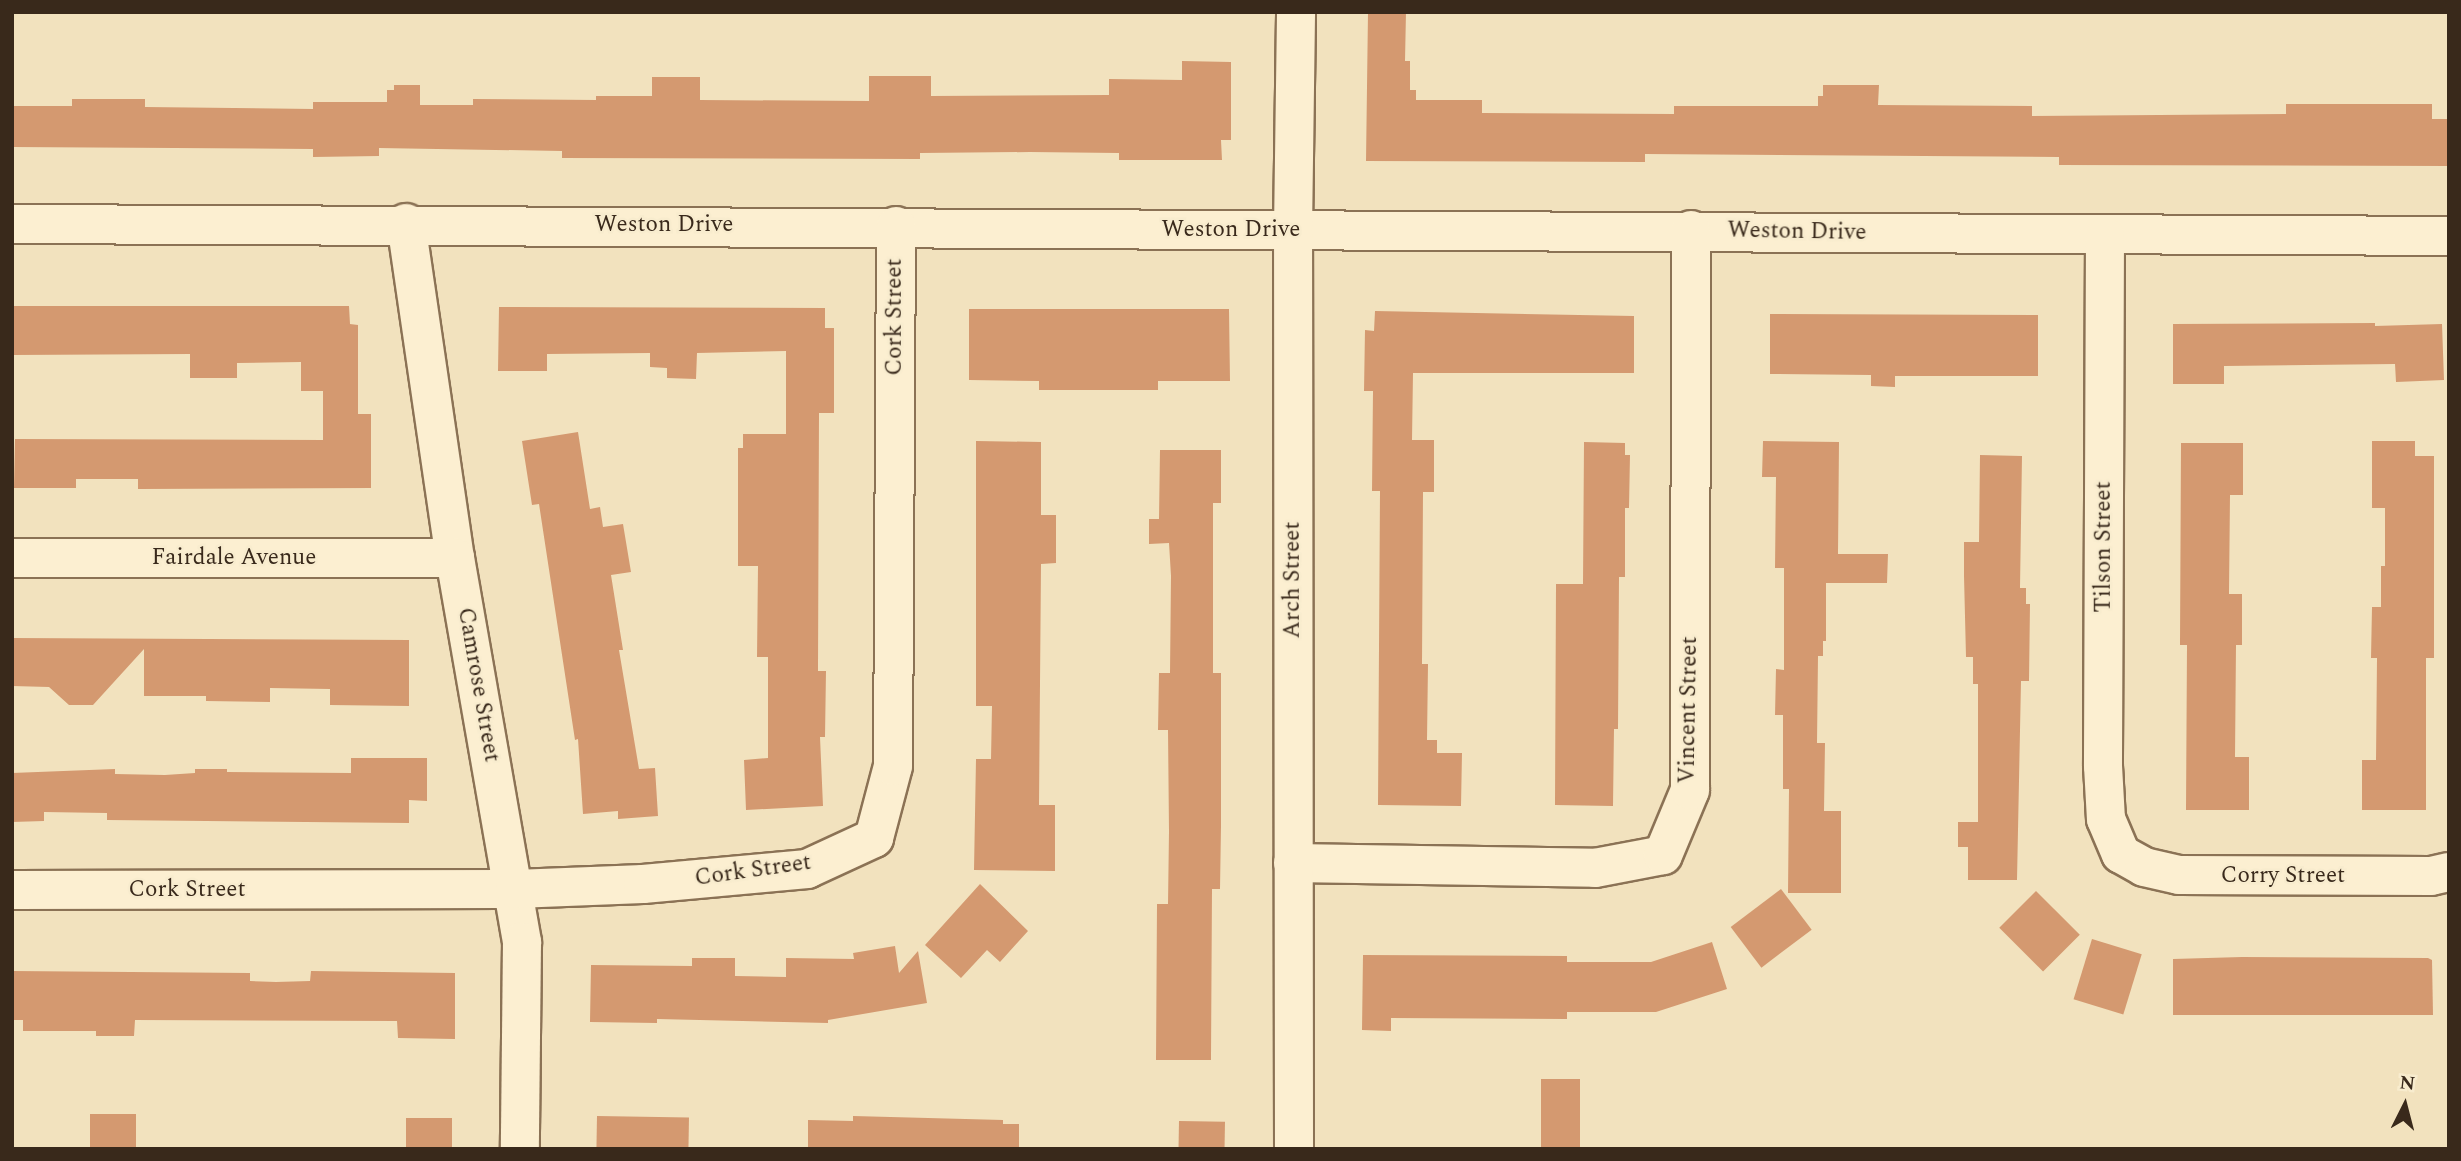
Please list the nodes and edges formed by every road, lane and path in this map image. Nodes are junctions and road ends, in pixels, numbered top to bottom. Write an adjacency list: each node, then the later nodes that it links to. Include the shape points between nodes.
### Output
1 (1296, 12): 5 (street, Arch Street)
2 (406, 223): 3 (street, Weston Drive); 4 (street, Weston Drive); 10 (street, Camrose Street)
3 (12, 224)
4 (896, 226): 5 (street, Weston Drive); 14 (street, Cork Street, via 893,766 874,838 807,869 643,884)
5 (1293, 230): 6 (street, Weston Drive); 12 (street, Arch Street)
6 (1691, 230): 7 (street, Weston Drive); 12 (street, Vincent Street, via 1690,790 1663,855 1595,868)
7 (2105, 236): 8 (street, Weston Drive); 11 (street, Tilson Street, via 2103,766 2106,818)
8 (2449, 236)
9 (12, 558): 10 (street, Fairdale Avenue)
10 (455, 558): 14 (street, Camrose Street)
11 (2121, 854): 13 (street, Corry Street, via 2144,867 2179,875 2431,876)
12 (1293, 863): 17 (street, Arch Street)
13 (2449, 872)
14 (515, 889): 15 (street, Cork Street); 16 (street, Camrose Street, via 522,942)
15 (12, 890)
16 (520, 1149)
17 (1294, 1149)

